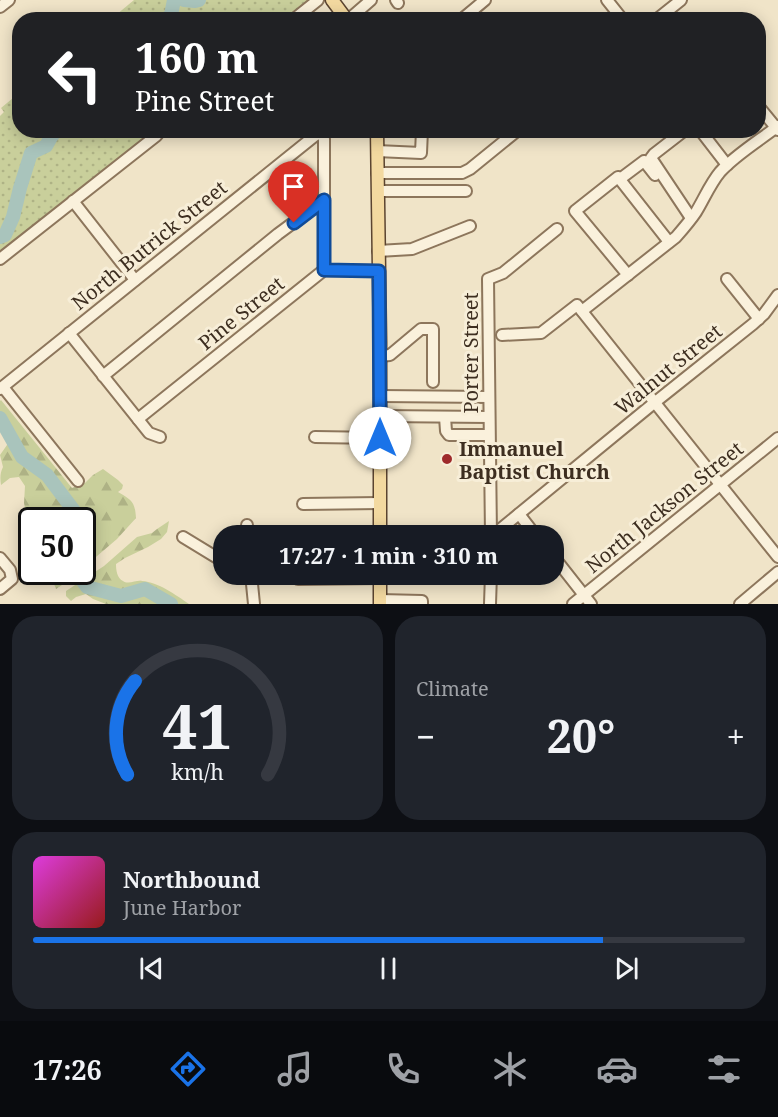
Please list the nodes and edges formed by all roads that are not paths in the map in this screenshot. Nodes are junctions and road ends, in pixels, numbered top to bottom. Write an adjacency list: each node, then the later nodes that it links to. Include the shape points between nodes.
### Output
1 (9, 0): 8 (street)
2 (318, 0): 9 (street)
3 (332, 0): 10 (main road)
4 (371, 0): 11 (street)
5 (485, 0): 12 (street)
6 (607, 0): 13 (street)
7 (681, 0): 14 (street)
8 (0, 7)
9 (303, 12)
10 (342, 12)
11 (357, 12)
12 (470, 12)
13 (617, 12)
14 (666, 12)
15 (766, 115): 16 (street)
16 (777, 128)
17 (153, 138): 39 (street)
18 (312, 138): 51 (street, North Butrick Street)
19 (324, 138): 38 (street)
20 (377, 138): 26 (main road)
21 (422, 138): 27 (street, via 421,153)
22 (508, 138): 32 (street, via 470,169)
23 (675, 138): 29 (street, via 651,157)
24 (706, 138): 28 (street)
25 (763, 138): 28 (street)
26 (377, 151): 27 (street); 31 (main road)
27 (411, 152): 30 (street)
28 (727, 165): 40 (street)
29 (660, 171): 33 (street, via 654,175 644,161); 37 (street)
30 (410, 172): 31 (street); 32 (street)
31 (378, 173): 34 (main road)
32 (430, 173): 35 (street)
33 (620, 179): 44 (street); 49 (street, via 575,211)
34 (378, 191): 35 (street); 45 (main road)
35 (430, 191): 36 (street)
36 (466, 191)
37 (675, 194): 40 (street); 41 (street)
38 (324, 200): 47 (street); 58 (street)
39 (73, 201): 46 (street); 51 (street)
40 (699, 207): 41 (street)
41 (691, 218): 44 (street)
42 (470, 226): 45 (street, via 412,249)
43 (557, 229): 62 (street, Porter Street, via 502,273 488,279)
44 (669, 242): 49 (street)
45 (378, 250): 48 (main road)
46 (0, 259)
47 (324, 270): 48 (street); 67 (street, Pine Street)
48 (379, 271): 57 (main road)
49 (628, 275): 53 (street)
50 (727, 279): 54 (street)
51 (135, 280): 55 (street, North Butrick Street)
52 (778, 295): 54 (street, Walnut Street)
53 (580, 308): 56 (street, via 541,333); 63 (street)
54 (759, 319): 63 (street, Walnut Street)
55 (69, 333): 58 (street); 60 (street, North Butrick Street)
56 (502, 335)
57 (380, 356): 59 (street, via 390,355 421,329 433,329); 61 (main road)
58 (103, 376): 67 (street)
59 (433, 382)
60 (2, 388): 73 (street)
61 (380, 396): 62 (street); 64 (main road)
62 (489, 397): 66 (street, Porter Street)
63 (654, 403): 74 (street); 77 (street, Walnut Street)
64 (380, 416): 65 (street); 71 (main road)
65 (445, 417): 66 (street); 68 (street, via 448,435)
66 (489, 417): 68 (street, Porter Street)
67 (138, 419): 69 (street, via 149,433)
68 (489, 435): 79 (street, Porter Street)
69 (160, 437)
70 (315, 437): 71 (street)
71 (380, 438): 75 (main road)
72 (778, 438): 74 (street, North Jackson Street)
73 (78, 480)
74 (719, 485): 84 (street); 92 (street, North Jackson Street)
75 (380, 503): 76 (street); 78 (main road)
76 (303, 504)
77 (519, 514): 80 (street, Walnut Street); 81 (street)
78 (380, 525)
79 (491, 525)
80 (505, 525)
81 (528, 525)
82 (183, 537): 83 (street)
83 (213, 555)
84 (778, 557)
85 (0, 558): 91 (street, via 12,579)
86 (564, 570): 92 (street)
87 (778, 572): 98 (street)
88 (250, 585): 94 (street)
89 (380, 585): 93 (main road)
90 (490, 585): 96 (street)
91 (0, 589)
92 (587, 600): 97 (street, North Jackson Street)
93 (380, 602): 95 (street)
94 (254, 603)
95 (422, 604)
96 (490, 604)
97 (573, 604)
98 (740, 604)

